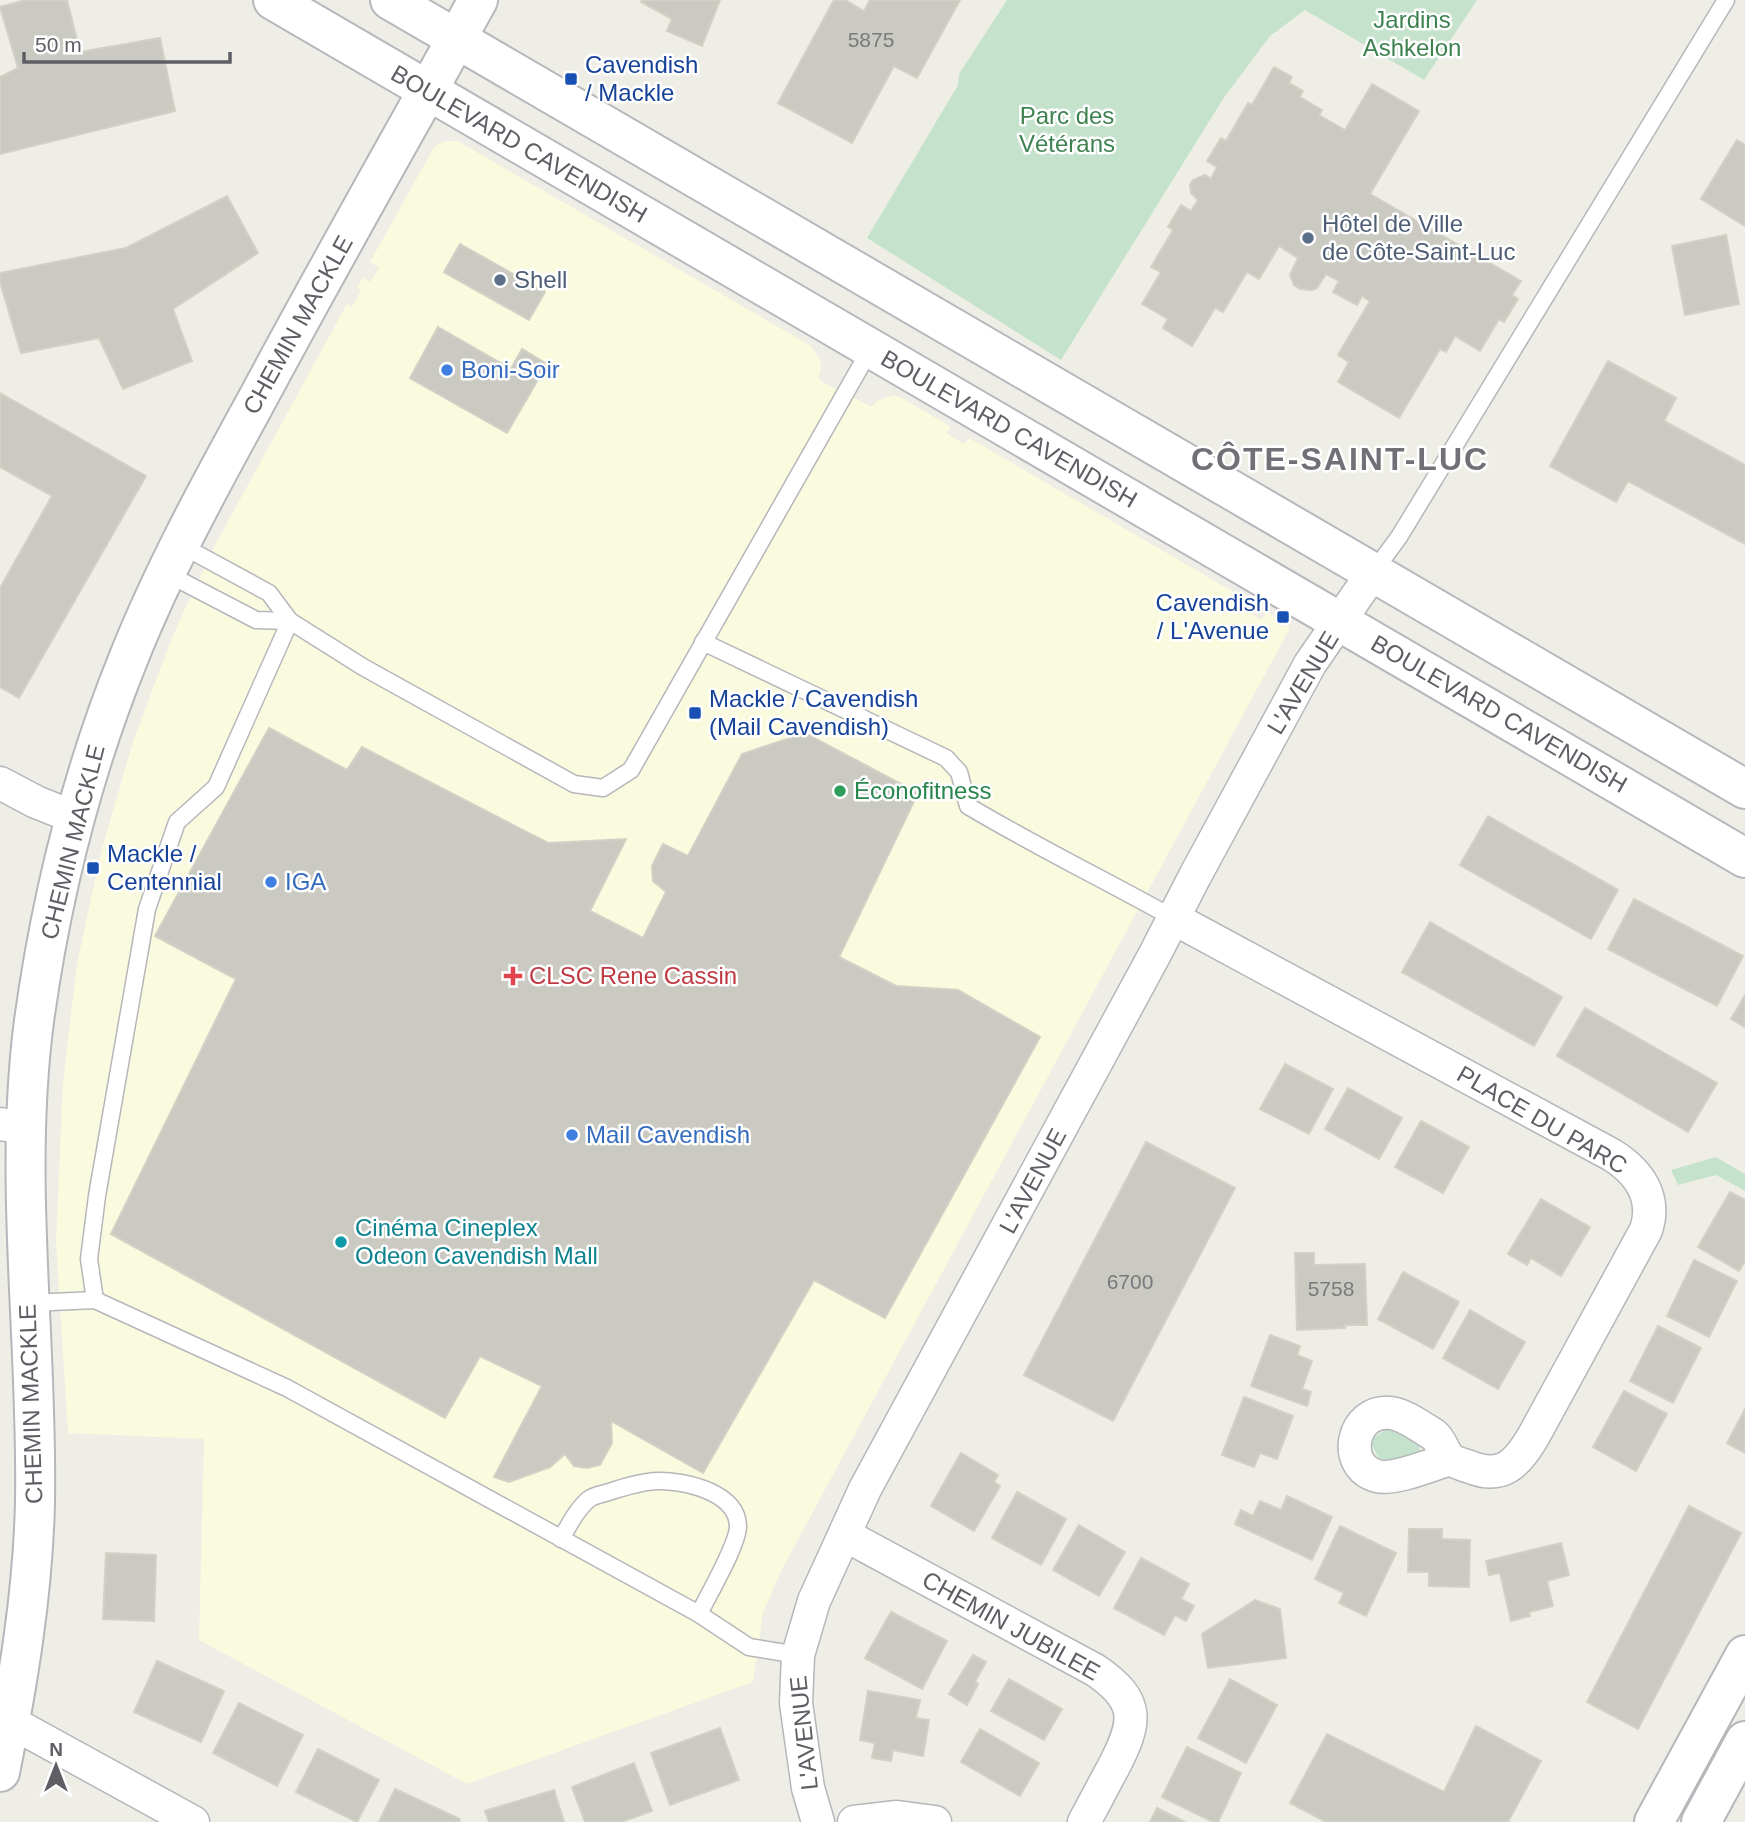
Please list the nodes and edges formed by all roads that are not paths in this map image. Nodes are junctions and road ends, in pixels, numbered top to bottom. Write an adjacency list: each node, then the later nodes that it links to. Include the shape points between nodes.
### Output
1 (273, 0): 6 (main road, BOULEVARD CAVENDISH)
2 (390, 0): 5 (main road)
3 (478, 0): 5 (main road, CHEMIN MACKLE)
4 (1726, 0): 9 (lane, via 1406,526)
5 (456, 39): 6 (main road, CHEMIN MACKLE); 9 (main road)
6 (428, 91): 7 (main road, BOULEVARD CAVENDISH); 8 (main road, CHEMIN MACKLE)
7 (871, 348): 11 (main road, BOULEVARD CAVENDISH); 12 (lane)
8 (172, 559): 10 (lane, via 269,593); 10 (lane, via 256,620); 15 (main road, CHEMIN MACKLE, via 114,695)
9 (1374, 571): 11 (street, L'AVENUE); 14 (main road)
10 (290, 621): 12 (lane, via 363,667 574,784 603,788 631,770); 19 (lane, via 216,787 177,822 147,909 97,1196 89,1259)
11 (1340, 621): 16 (main road, BOULEVARD CAVENDISH); 17 (street, L'AVENUE, via 1310,664)
12 (703, 642): 17 (lane, via 946,758 959,772 968,806)
13 (0, 783): 15 (street)
14 (1745, 789)
15 (76, 818): 18 (main road, CHEMIN MACKLE)
16 (1745, 858)
17 (1173, 918): 21 (street, PLACE DU PARC, via 1612,1155 1633,1170 1645,1188 1646,1230 1525,1450 1507,1468 1489,1472); 22 (street, L'AVENUE, via 865,1489)
18 (13, 1126): 20 (main road, CHEMIN MACKLE, via 24,1214)
19 (94, 1300): 20 (lane); 23 (lane, via 287,1388)
20 (28, 1303): 27 (main road, CHEMIN MACKLE, via 33,1533 24,1642)
21 (1450, 1459)
22 (845, 1535): 25 (street, L'AVENUE, via 814,1601); 34 (street, CHEMIN JUBILEE, via 1119,1687 1129,1708 1130,1730)
23 (561, 1539): 24 (lane); 24 (lane, via 591,1497 624,1487 678,1482 726,1499 738,1528)
24 (699, 1614): 25 (lane, via 749,1647)
25 (798, 1655): 31 (street, L'AVENUE, via 799,1733)
26 (1745, 1655): 35 (main road)
27 (5, 1719): 29 (main road, CHEMIN MACKLE); 30 (street)
28 (1745, 1741): 36 (main road)
29 (0, 1772)
30 (193, 1822)
31 (818, 1822)
32 (854, 1822): 33 (street, via 897,1817)
33 (935, 1822)
34 (1084, 1822)
35 (1654, 1822)
36 (1701, 1822)

